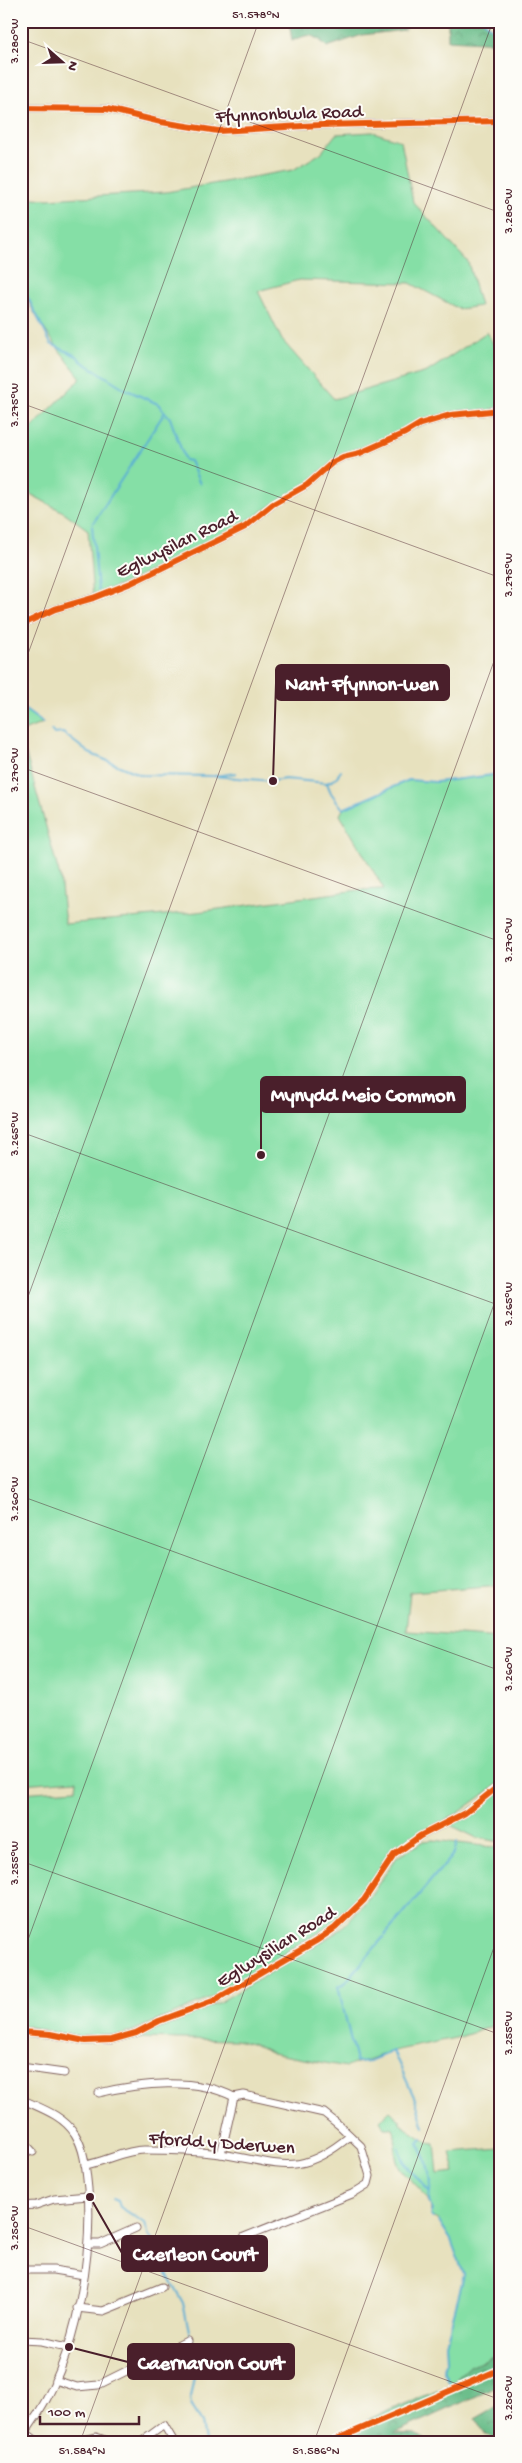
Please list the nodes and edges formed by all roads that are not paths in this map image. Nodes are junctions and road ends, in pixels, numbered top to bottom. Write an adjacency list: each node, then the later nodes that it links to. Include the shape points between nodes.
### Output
1 (21, 108): 2 (street, Ffynnonbwla Road, via 107,109 218,131)
2 (501, 121)
3 (501, 410): 4 (street, Eglwysilan Road, via 451,415 420,424 360,453 343,457 307,486 273,504 245,526 131,583 55,609)
4 (21, 626)
5 (501, 1784): 6 (street, Eglwysilian Road, via 464,1813 420,1836 394,1855 364,1900 335,1928 213,2001 111,2040 85,2041)
6 (21, 2032)
7 (21, 2066): 8 (street)
8 (64, 2073)
9 (99, 2092): 10 (street, via 125,2086 173,2085 221,2090)
10 (234, 2097): 12 (street, via 252,2096 324,2113); 15 (street)
11 (21, 2100): 16 (street, via 50,2112 67,2124 80,2145)
12 (350, 2136): 15 (street, Ffordd y Dderwen, via 321,2156 301,2164 276,2165); 20 (street, via 361,2146 370,2176 368,2184 352,2194)
13 (21, 2140): 14 (street)
14 (32, 2152)
15 (221, 2154): 16 (street, Ffordd y Dderwen, via 137,2150)
16 (85, 2165): 17 (street)
17 (88, 2196): 18 (street); 21 (street)
18 (21, 2206)
19 (136, 2228): 21 (street, via 100,2244)
20 (244, 2237)
21 (88, 2244): 23 (street)
22 (21, 2270): 23 (street, via 53,2270)
23 (84, 2275): 25 (street)
24 (162, 2287): 25 (street, via 103,2311)
25 (77, 2308): 28 (street)
26 (21, 2340): 28 (street)
27 (187, 2341): 29 (street, via 98,2385 77,2387)
28 (67, 2347): 29 (street)
29 (55, 2380): 30 (street, via 42,2408)
30 (23, 2435): 31 (street)
31 (38, 2442)
32 (75, 2442): 33 (street, via 96,2437)
33 (111, 2442)
34 (140, 2442): 35 (street, via 164,2425)
35 (174, 2442)

